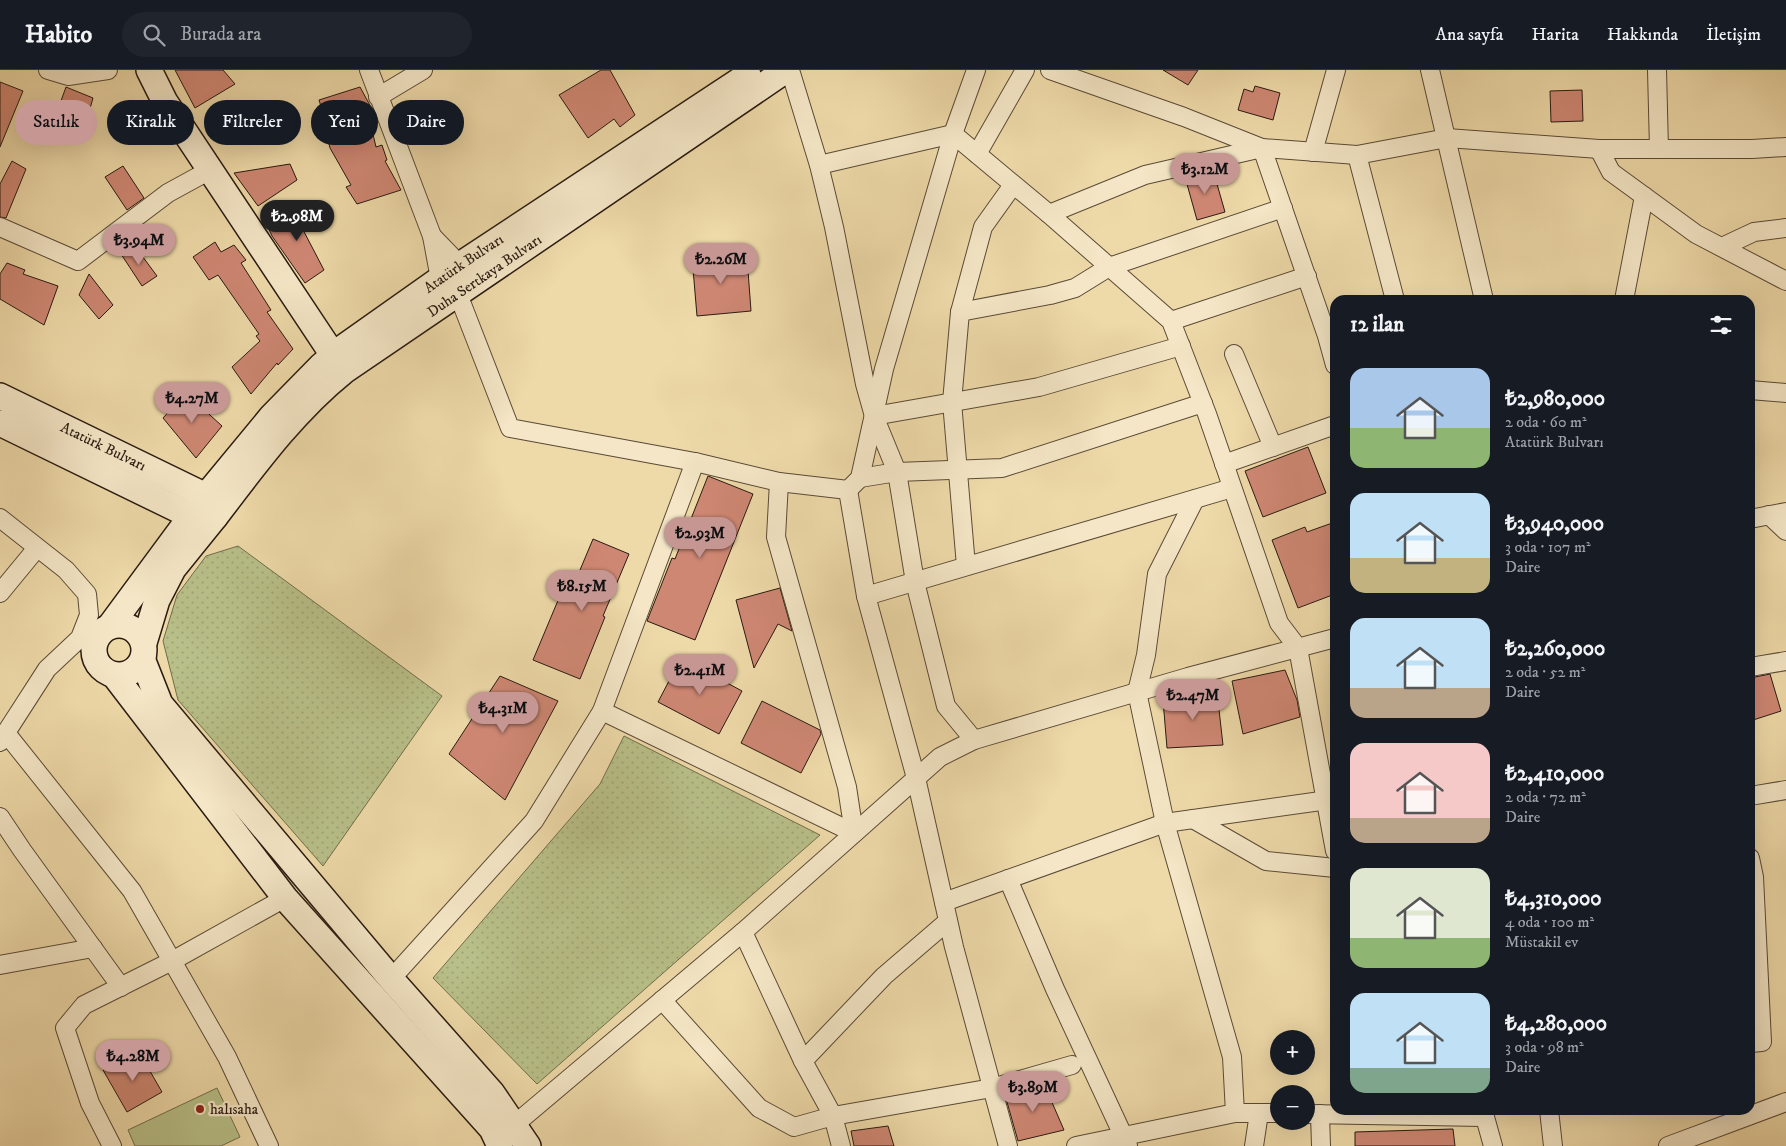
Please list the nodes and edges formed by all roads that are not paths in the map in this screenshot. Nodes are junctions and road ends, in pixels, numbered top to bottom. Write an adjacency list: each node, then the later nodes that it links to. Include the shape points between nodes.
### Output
1 (48, 70): 2 (street, via 68,76)
2 (108, 70)
3 (149, 70): 25 (main road, via 165,102)
4 (369, 70): 14 (street)
5 (423, 70): 14 (street)
6 (756, 70): 34 (main road, Atatürk Bulvarı)
7 (788, 70): 24 (street); 38 (main road, Duha Sertkaya Bulvarı)
8 (976, 70): 15 (street)
9 (1025, 70): 22 (street)
10 (1050, 70): 18 (street, via 1184,116)
11 (1336, 70): 21 (street)
12 (1430, 70): 16 (street)
13 (1657, 70): 20 (street)
14 (378, 97): 32 (street)
15 (953, 134): 22 (street); 24 (street); 53 (street, via 884,369)
16 (1446, 138): 19 (street); 23 (street); 40 (street)
17 (1786, 147): 20 (street)
18 (1262, 148): 21 (street); 28 (street); 29 (street, via 1145,175)
19 (1599, 149): 20 (street); 27 (street, via 1611,172)
20 (1659, 149)
21 (1313, 152): 23 (street)
22 (977, 154): 26 (street)
23 (1357, 155): 39 (street)
24 (819, 165): 53 (street)
25 (210, 170): 30 (street, via 168,193 78,261); 47 (main road)
26 (1014, 185): 29 (street); 42 (street, via 983,227)
27 (1644, 196): 33 (street, via 1696,234); 41 (street)
28 (1283, 208): 35 (street); 36 (street)
29 (1049, 214): 35 (street)
30 (0, 227)
31 (1786, 228): 33 (street, via 1754,232)
32 (432, 236): 34 (street); 38 (street)
33 (1722, 247): 37 (street)
34 (460, 264): 38 (main road)
35 (1109, 267): 42 (street, via 1075,288); 43 (street)
36 (1307, 276): 43 (street); 45 (street)
37 (1786, 281)
38 (449, 286): 47 (main road, Atatürk Bulvarı); 57 (street, via 510,428)
39 (1393, 295)
40 (1483, 295)
41 (1625, 295)
42 (960, 312): 51 (street)
43 (1171, 321): 44 (street)
44 (1180, 346): 51 (street, via 1039,386); 52 (street)
45 (1330, 347)
46 (1234, 354): 56 (street)
47 (338, 364): 65 (main road, Atatürk Bulvarı, via 308,378 272,416)
48 (1755, 390): 49 (street)
49 (1786, 393)
50 (0, 396): 65 (main road, Atatürk Bulvarı)
51 (952, 402): 53 (street); 59 (street)
52 (1203, 403): 58 (street); 59 (street, via 1002,468)
53 (874, 416): 60 (street); 62 (street)
54 (0, 422): 65 (main road)
55 (1330, 427): 56 (street)
56 (1274, 447): 58 (street)
57 (695, 462): 61 (street); 83 (street)
58 (1224, 464): 63 (street)
59 (957, 470): 60 (street); 71 (street)
60 (897, 472): 62 (street); 72 (street)
61 (779, 482): 62 (street); 93 (street, via 776,537 847,787)
62 (854, 484): 74 (street)
63 (1232, 488): 64 (street); 77 (street, via 1279,623)
64 (1195, 499): 71 (street); 82 (street, via 1156,574 1146,655)
65 (204, 510): 75 (main road); 78 (main road, via 157,600)
66 (1777, 514): 67 (street); 69 (street)
67 (1755, 518)
68 (1, 520): 70 (street)
69 (1786, 531)
70 (38, 548): 73 (street); 75 (street, via 66,570 88,594)
71 (966, 566): 72 (street)
72 (915, 582): 74 (street); 85 (street, via 946,706)
73 (0, 593)
74 (866, 596): 86 (street)
75 (95, 634): 78 (main road, via 124,625 136,631); 81 (main road, via 93,650 96,662 103,671); 84 (street, via 47,669)
76 (1330, 639): 77 (street)
77 (1298, 648): 82 (street); 89 (street)
78 (143, 652): 81 (main road, via 131,673); 104 (main road, via 160,704)
79 (1786, 661): 80 (street)
80 (1755, 666)
81 (114, 676): 96 (main road)
82 (1137, 692): 85 (street); 92 (street)
83 (602, 711): 93 (street); 104 (street, via 534,821)
84 (3, 738): 102 (street, via 132,890)
85 (974, 740): 86 (street, via 940,757)
86 (916, 778): 93 (street); 98 (street)
87 (1786, 790): 88 (street)
88 (1755, 795)
89 (1330, 800): 91 (street)
90 (0, 816): 101 (street)
91 (1192, 819): 92 (street); 94 (street, via 1266,861)
92 (1165, 823): 95 (street); 113 (street, via 1232,1057)
93 (854, 833): 100 (street)
94 (1330, 867)
95 (1008, 879): 98 (street); 125 (street, via 1054,988)
96 (285, 898): 102 (street); 128 (main road, via 492,1129)
97 (1755, 898): 107 (street, via 1762,1042)
98 (944, 902): 99 (street)
99 (948, 921): 108 (street, via 884,976); 110 (street)
100 (743, 932): 106 (street); 108 (street)
101 (93, 948): 103 (street); 105 (street)
102 (172, 961): 105 (street); 126 (street, via 227,1058)
103 (0, 965)
104 (391, 980): 124 (main road, via 492,1094)
105 (121, 987): 127 (street, via 84,1005 65,1028 90,1103)
106 (662, 1000): 121 (street, via 759,1108 794,1127); 124 (street)
107 (1755, 1043)
108 (803, 1062): 121 (street)
109 (1072, 1065): 110 (street)
110 (992, 1088): 121 (street); 131 (street)
111 (1786, 1102): 112 (street)
112 (1755, 1109)
113 (1235, 1113): 114 (street); 125 (street)
114 (1259, 1113): 115 (street); 133 (street)
115 (1270, 1113)
116 (1315, 1114): 117 (street)
117 (1330, 1114)
118 (1485, 1115): 135 (street)
119 (1549, 1115): 136 (street)
120 (1729, 1115): 122 (street)
121 (833, 1116): 130 (street)
122 (1716, 1118): 137 (street)
123 (1315, 1121): 134 (street)
124 (514, 1125): 129 (main road)
125 (1126, 1141): 132 (street)
126 (264, 1145)
127 (112, 1146)
128 (500, 1146)
129 (528, 1146)
130 (841, 1146)
131 (1008, 1146)
132 (1076, 1146)
133 (1254, 1146)
134 (1322, 1146)
135 (1493, 1146)
136 (1553, 1146)
137 (1668, 1146)

